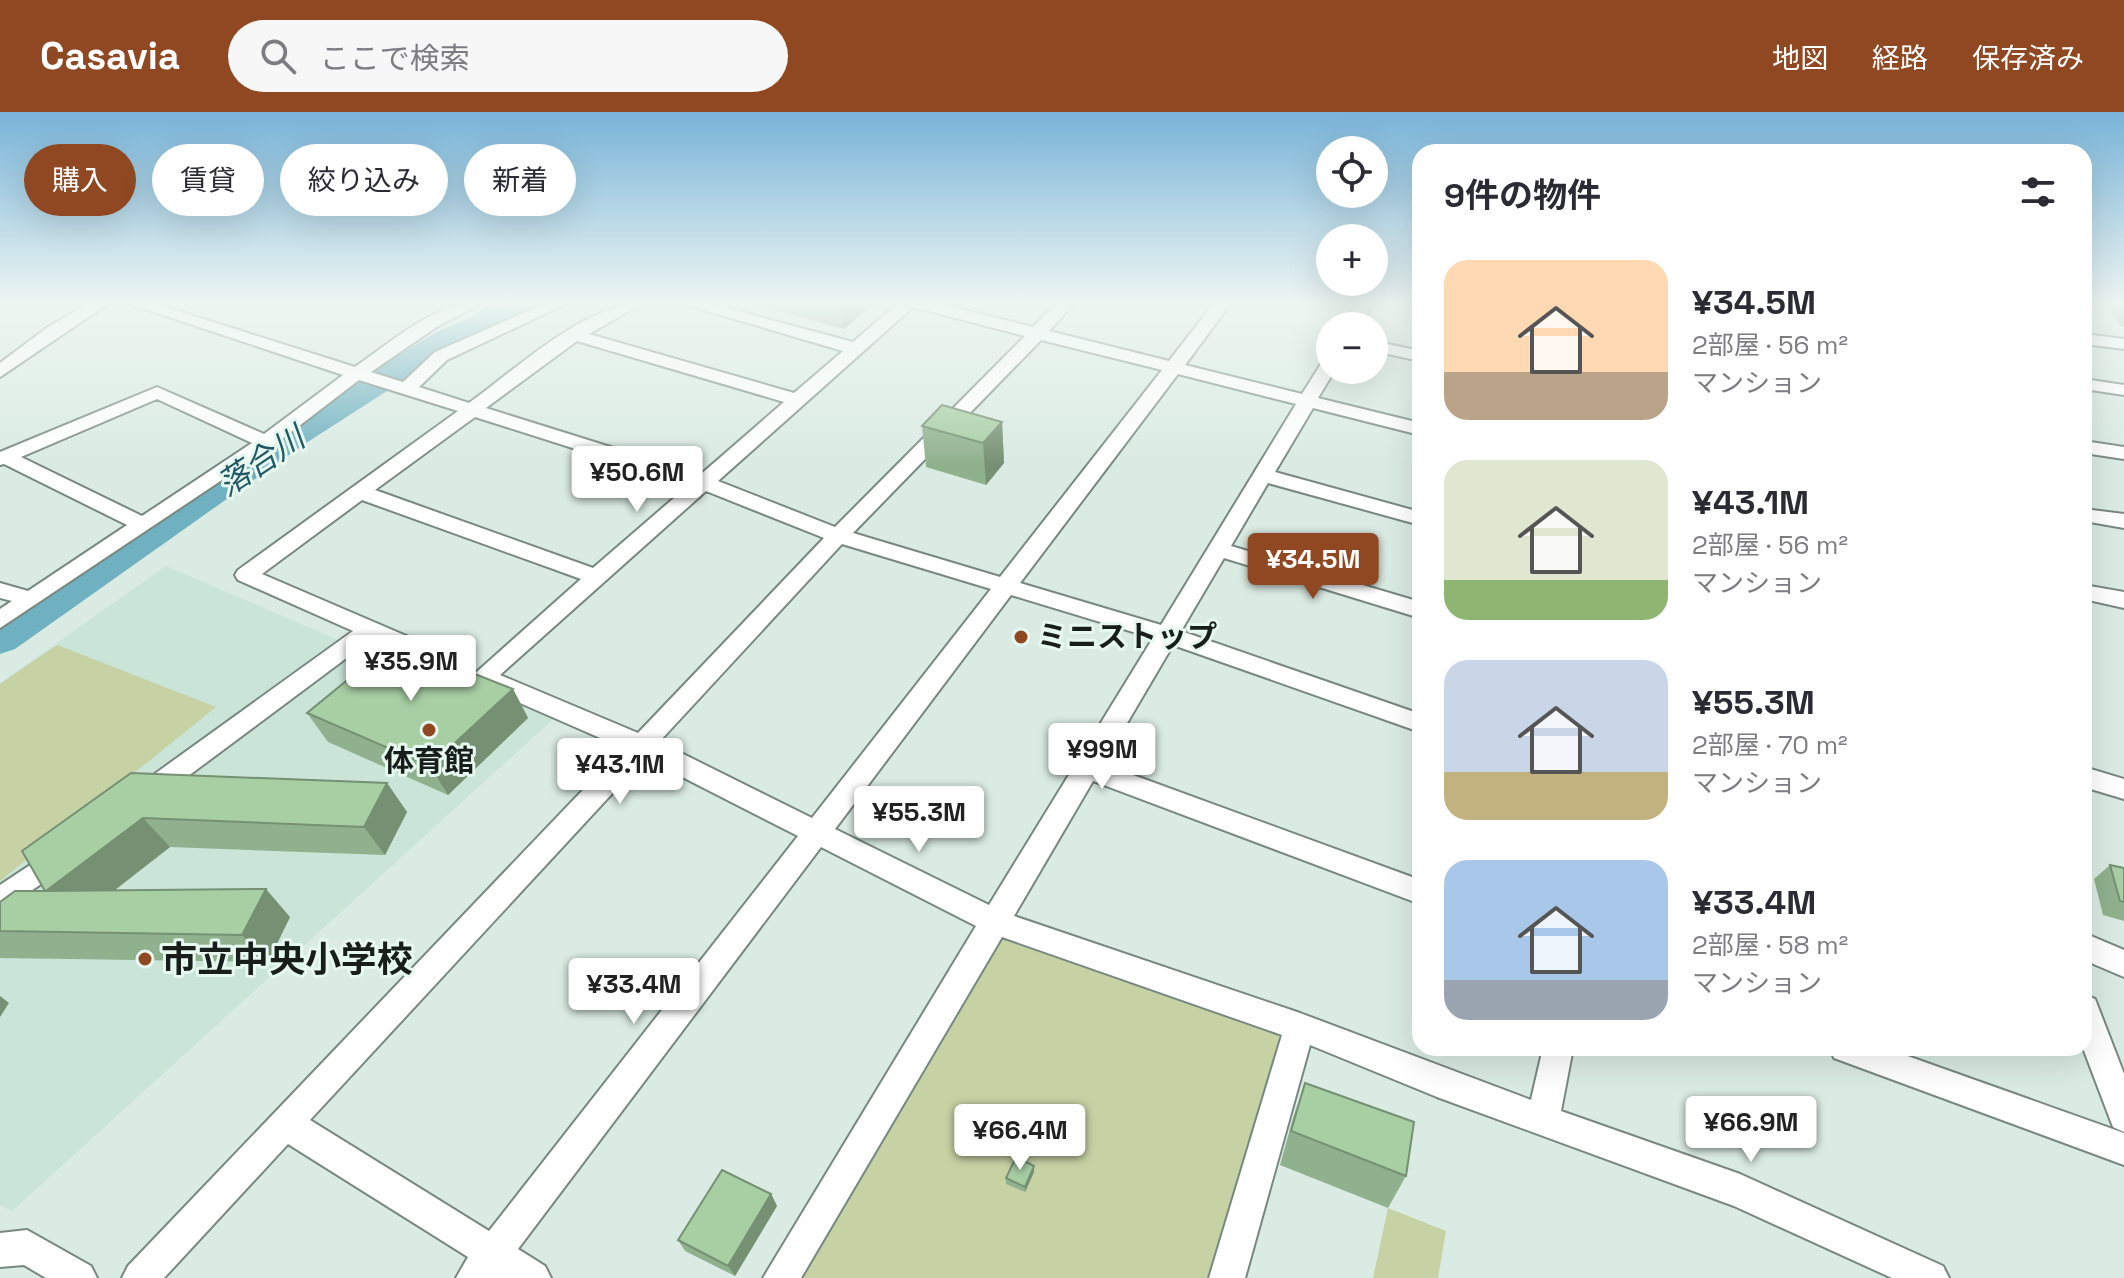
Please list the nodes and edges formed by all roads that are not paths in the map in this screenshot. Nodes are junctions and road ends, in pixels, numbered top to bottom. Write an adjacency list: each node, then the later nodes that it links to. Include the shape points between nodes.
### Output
1 (19, 357): 12 (street)
2 (305, 357): 13 (street)
3 (381, 357): 13 (street)
4 (440, 357): 16 (street)
5 (542, 357): 20 (street)
6 (651, 357): 18 (street)
7 (847, 357): 18 (street)
8 (1015, 357): 33 (street)
9 (1126, 357): 11 (street)
10 (1181, 357): 11 (street)
11 (1172, 369): 19 (street); 36 (street)
12 (0, 372)
13 (357, 374): 16 (street); 22 (street)
14 (1317, 384): 19 (street)
15 (2092, 385): 17 (street)
16 (405, 390): 20 (street)
17 (2124, 390)
18 (798, 400): 27 (street)
19 (1306, 403): 21 (street); 26 (street)
20 (471, 408): 27 (street); 28 (street)
21 (1412, 427)
22 (266, 442): 25 (street, via 157,392); 32 (street)
23 (2092, 448): 24 (street)
24 (2124, 453)
25 (3, 458): 32 (street)
26 (1262, 475): 30 (street); 34 (street)
27 (706, 484): 33 (street); 35 (street)
28 (358, 491): 35 (street); 43 (street, via 246,575)
29 (2092, 516): 31 (street)
30 (1412, 517)
31 (2124, 521)
32 (142, 524): 39 (street)
33 (838, 536): 36 (street); 47 (street)
34 (1219, 549): 41 (street); 44 (street)
35 (597, 577): 45 (street)
36 (1006, 586): 44 (street); 52 (street)
37 (0, 590): 39 (street)
38 (2092, 594): 40 (street)
39 (30, 599): 42 (street)
40 (2124, 600)
41 (1412, 608)
42 (0, 620)
43 (368, 631): 45 (street); 51 (street)
44 (1168, 635): 46 (street); 48 (street)
45 (483, 677): 47 (street)
46 (1412, 720)
47 (644, 746): 52 (street); 65 (street)
48 (1087, 768): 54 (street); 56 (street)
49 (2092, 779): 50 (street)
50 (2124, 789)
51 (125, 809)
52 (820, 831): 56 (street); 68 (street)
53 (75, 845): 55 (street)
54 (1412, 889)
55 (0, 900)
56 (995, 922): 59 (street); 73 (street)
57 (2092, 950): 58 (street)
58 (2124, 964)
59 (1300, 1027): 64 (street); 74 (street)
60 (2092, 1030): 63 (street)
61 (1556, 1056): 64 (street)
62 (1867, 1056): 66 (street)
63 (2124, 1116)
64 (1543, 1119): 69 (street, via 1740,1191)
65 (286, 1124): 68 (street); 71 (street)
66 (2124, 1149)
67 (0, 1250): 70 (street, via 27,1247)
68 (484, 1266): 72 (street)
69 (1879, 1266): 75 (street)
70 (79, 1278)
71 (140, 1278)
72 (533, 1278)
73 (781, 1278)
74 (1227, 1278)
75 (1931, 1278)

